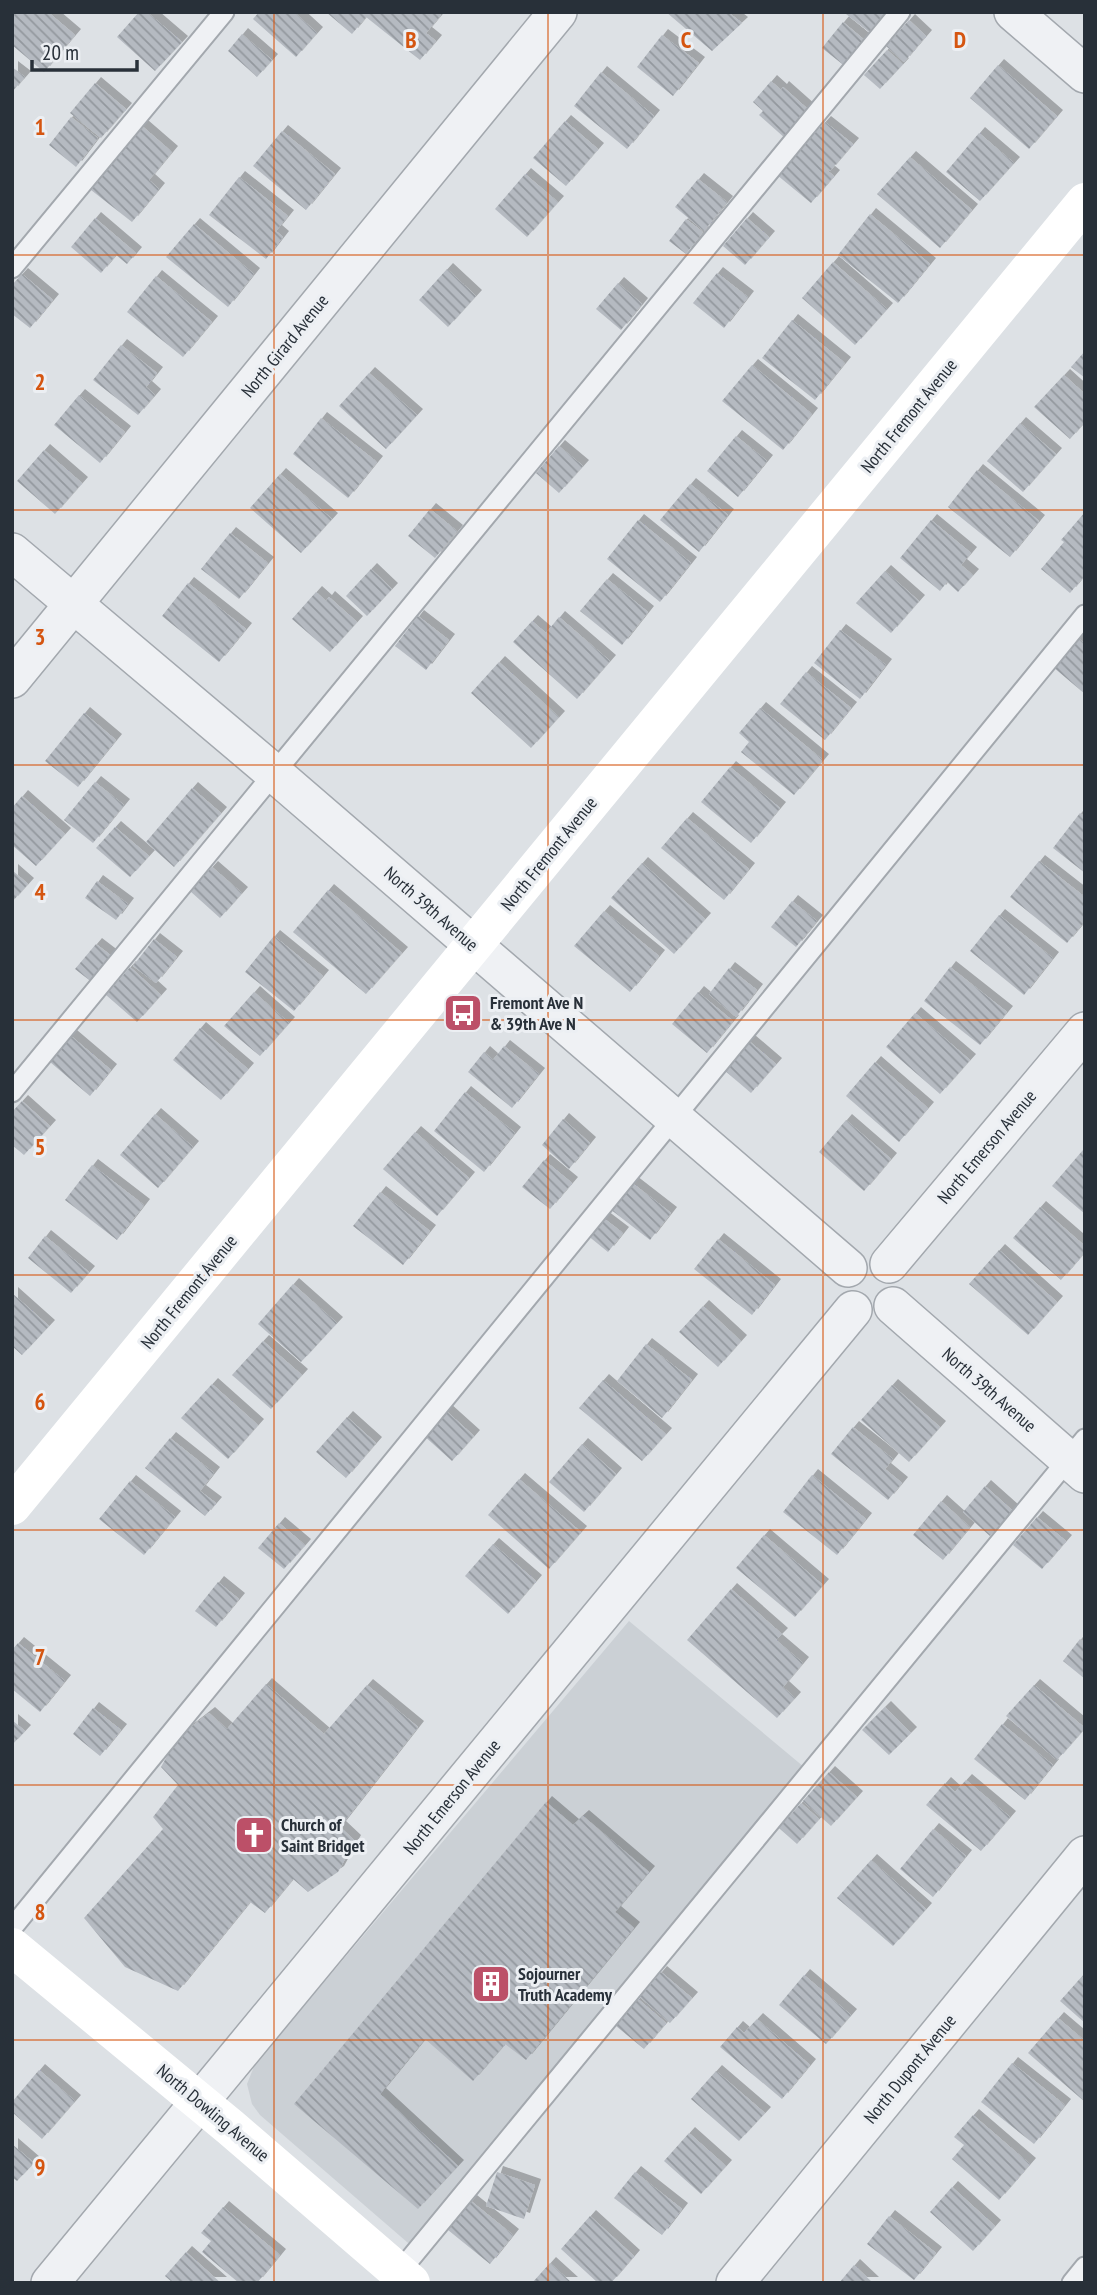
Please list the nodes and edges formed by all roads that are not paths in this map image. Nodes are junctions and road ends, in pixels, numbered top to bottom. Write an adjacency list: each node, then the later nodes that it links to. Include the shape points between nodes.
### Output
1 (224, 12): 7 (lane)
2 (558, 12): 9 (street, North Girard Avenue)
3 (900, 12): 12 (lane)
4 (1013, 12): 5 (street)
5 (1085, 74)
6 (1085, 202): 13 (street, North Fremont Avenue)
7 (12, 268)
8 (12, 552): 9 (street, North 39th Avenue)
9 (74, 604): 11 (street, North Girard Avenue); 12 (street, North 39th Avenue)
10 (1085, 615): 16 (lane)
11 (12, 679)
12 (275, 774): 13 (street, North 39th Avenue); 15 (lane)
13 (474, 946): 16 (street, North 39th Avenue); 22 (street, North Fremont Avenue)
14 (1085, 1031): 17 (street, North Emerson Avenue)
15 (12, 1092)
16 (673, 1118): 18 (street, North 39th Avenue); 24 (lane)
17 (890, 1264): 18 (street, via 869,1257); 19 (street, via 900,1285)
18 (848, 1268): 20 (street, via 841,1288)
19 (892, 1306): 20 (street, via 874,1316); 21 (street, North 39th Avenue)
20 (853, 1310): 26 (street, North Emerson Avenue)
21 (1079, 1457): 28 (lane)
22 (12, 1506)
23 (1085, 1855): 30 (street, North Dupont Avenue)
24 (12, 1928)
25 (12, 1947): 26 (street, North Dowling Avenue)
26 (200, 2102): 28 (street, North Dowling Avenue); 29 (street, North Emerson Avenue)
27 (1085, 2267): 31 (lane)
28 (400, 2279)
29 (50, 2283)
30 (735, 2283)
31 (1072, 2283)

